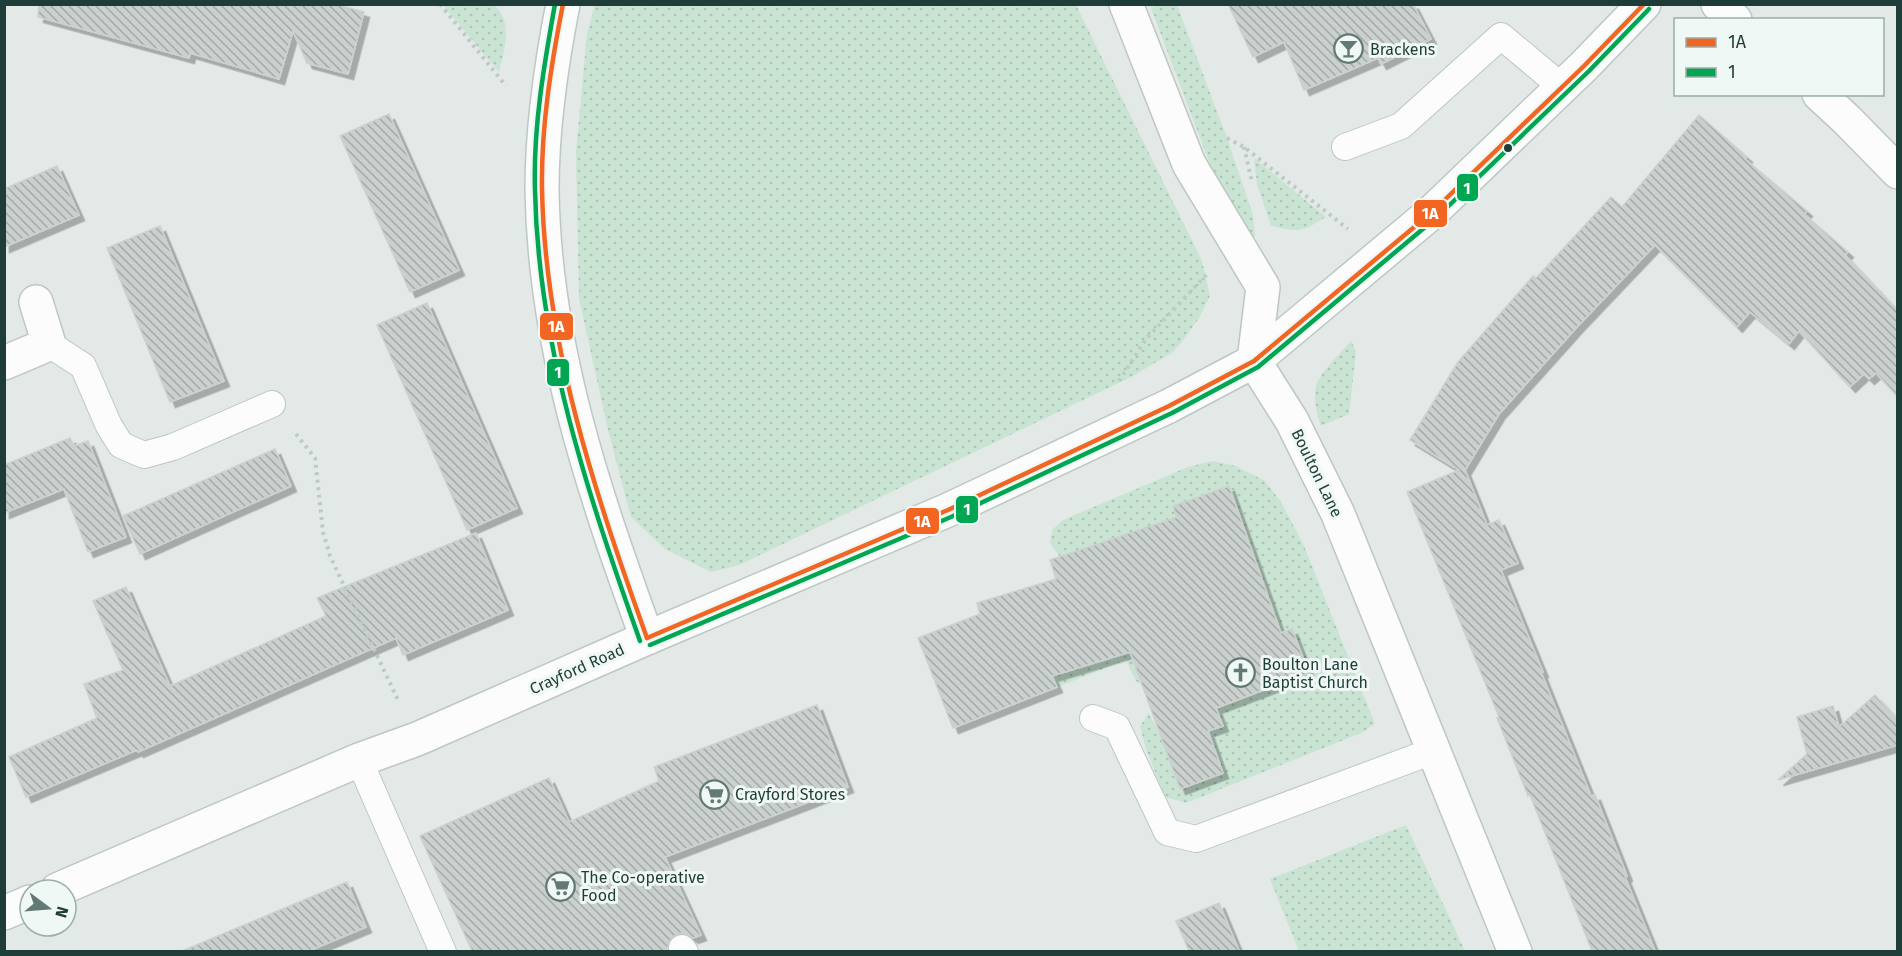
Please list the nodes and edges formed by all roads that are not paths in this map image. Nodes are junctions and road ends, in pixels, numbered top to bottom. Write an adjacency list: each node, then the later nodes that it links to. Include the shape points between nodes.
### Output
1 (563, 4): 15 (street, via 544,133 542,189 551,305 563,374 582,445)
2 (1126, 4): 12 (street, via 1189,164 1263,287)
3 (1644, 4): 6 (street, Crayford Road)
4 (1718, 4): 5 (street)
5 (1733, 18)
6 (1562, 87): 8 (lane, via 1501,36 1401,126); 12 (street, Crayford Road, via 1431,213)
7 (1821, 96): 9 (street)
8 (1345, 147)
9 (1898, 172)
10 (36, 302): 11 (street)
11 (49, 344): 13 (street); 14 (lane, via 83,366 121,445 144,455 173,447)
12 (1254, 361): 15 (street, Crayford Road, via 1169,406 948,510); 17 (street, Boulton Lane, via 1292,421 1338,514)
13 (4, 363)
14 (272, 404)
15 (647, 638): 18 (street, Crayford Road, via 417,739)
16 (1093, 718): 17 (lane, via 1117,727 1167,832 1196,839)
17 (1432, 751): 21 (street, Boulton Lane)
18 (359, 760): 19 (street, Crayford Road); 20 (lane)
19 (78, 881)
20 (443, 951)
21 (1515, 951)

